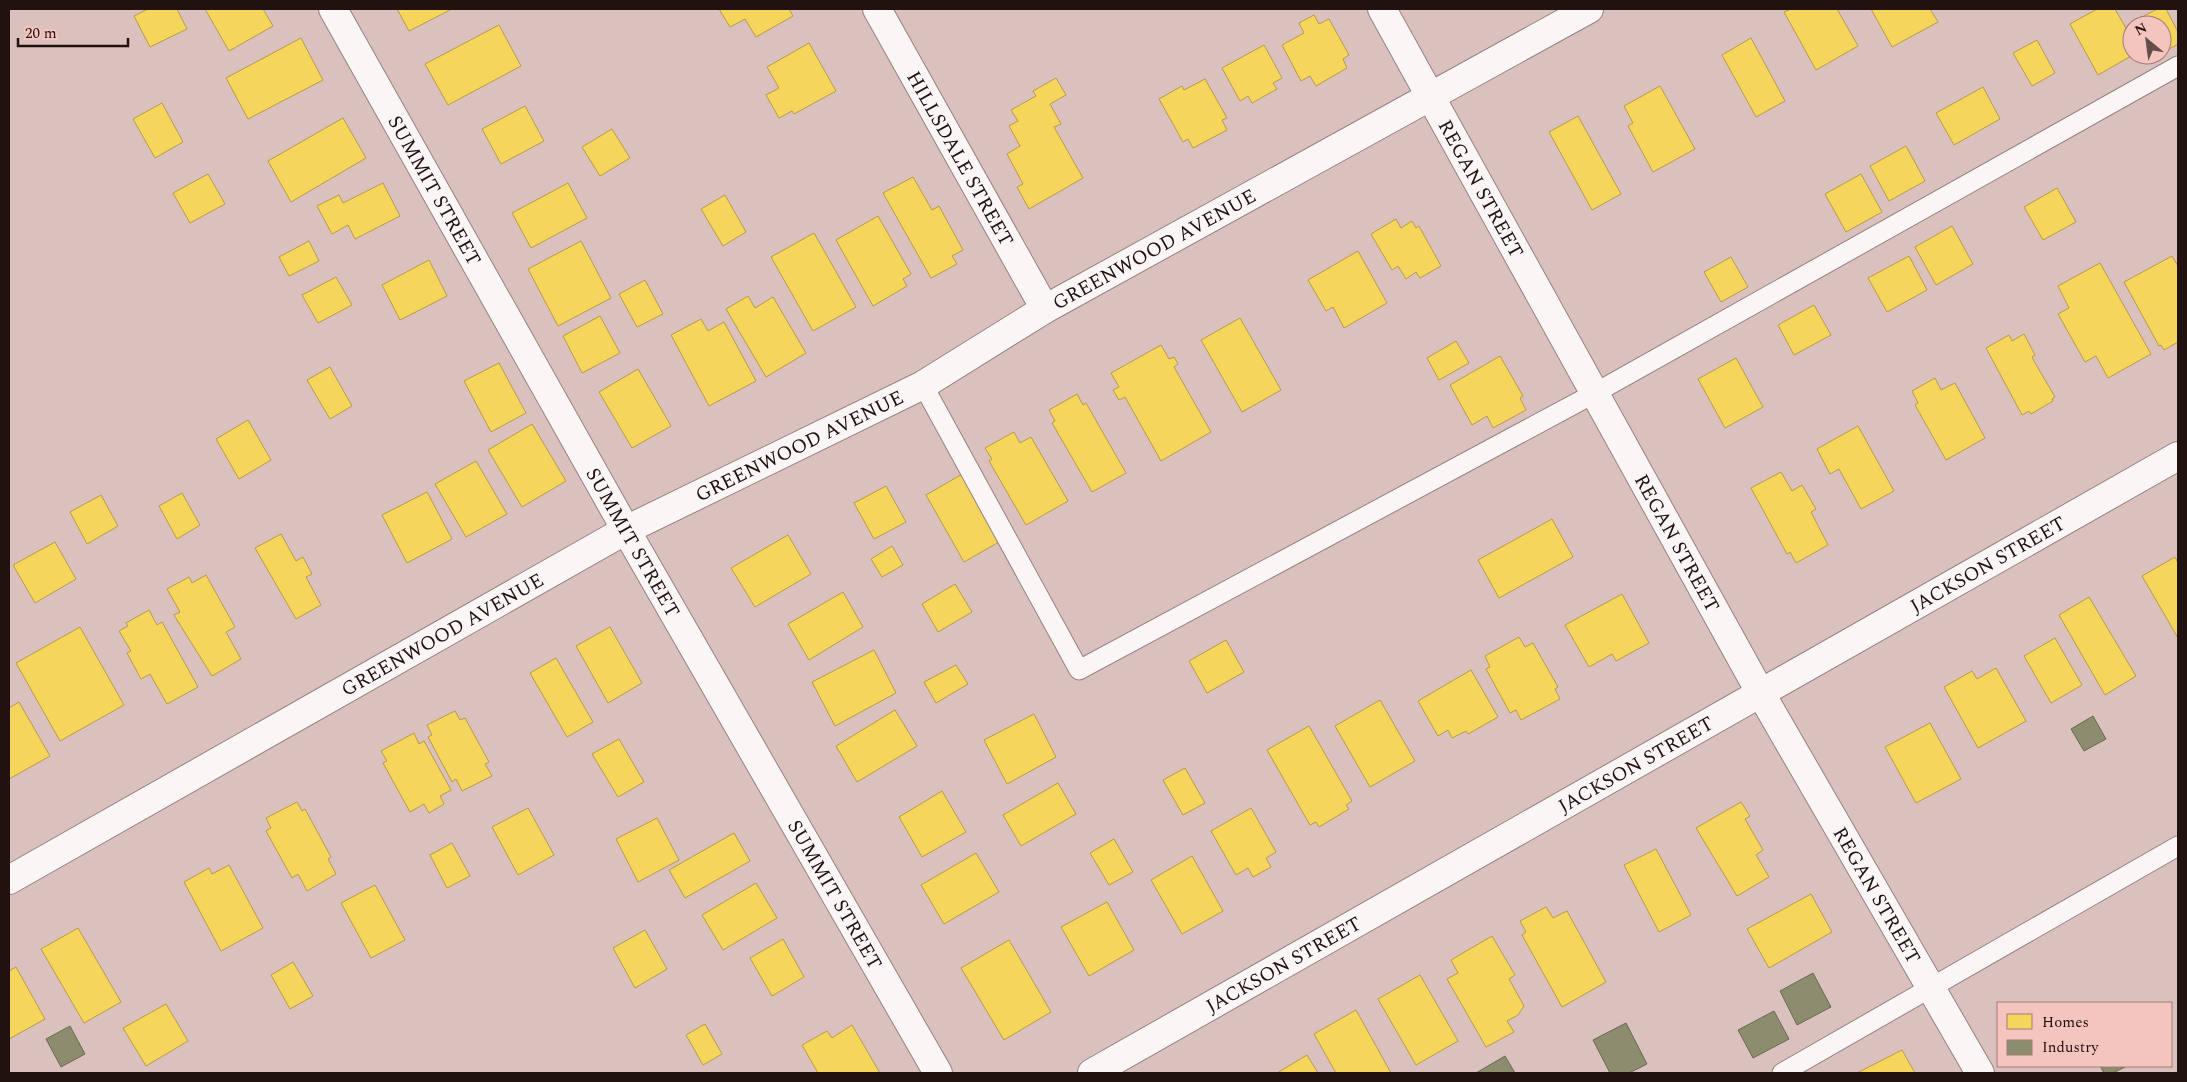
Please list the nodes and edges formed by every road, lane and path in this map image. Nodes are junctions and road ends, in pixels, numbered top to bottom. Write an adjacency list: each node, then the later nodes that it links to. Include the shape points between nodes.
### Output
1 (332, 9): 11 (street, SUMMIT STREET)
2 (877, 9): 7 (street, HILLSDALE STREET)
3 (1382, 9): 6 (street, REGAN STREET)
4 (1589, 9): 6 (street, GREENWOOD AVENUE)
5 (2178, 66): 9 (lane)
6 (1430, 98): 7 (street, GREENWOOD AVENUE); 9 (street, REGAN STREET)
7 (1045, 308): 8 (street, GREENWOOD AVENUE)
8 (923, 385): 9 (lane, via 1079,670); 11 (street, GREENWOOD AVENUE)
9 (1595, 393): 12 (street, REGAN STREET)
10 (2178, 456): 12 (street, JACKSON STREET)
11 (626, 530): 14 (street, GREENWOOD AVENUE); 16 (street, SUMMIT STREET)
12 (1760, 692): 15 (street, REGAN STREET); 17 (street, JACKSON STREET)
13 (2178, 846): 15 (lane)
14 (9, 880)
15 (1930, 987): 18 (lane); 19 (street, REGAN STREET)
16 (938, 1073)
17 (1092, 1073)
18 (1782, 1073)
19 (1980, 1073)

